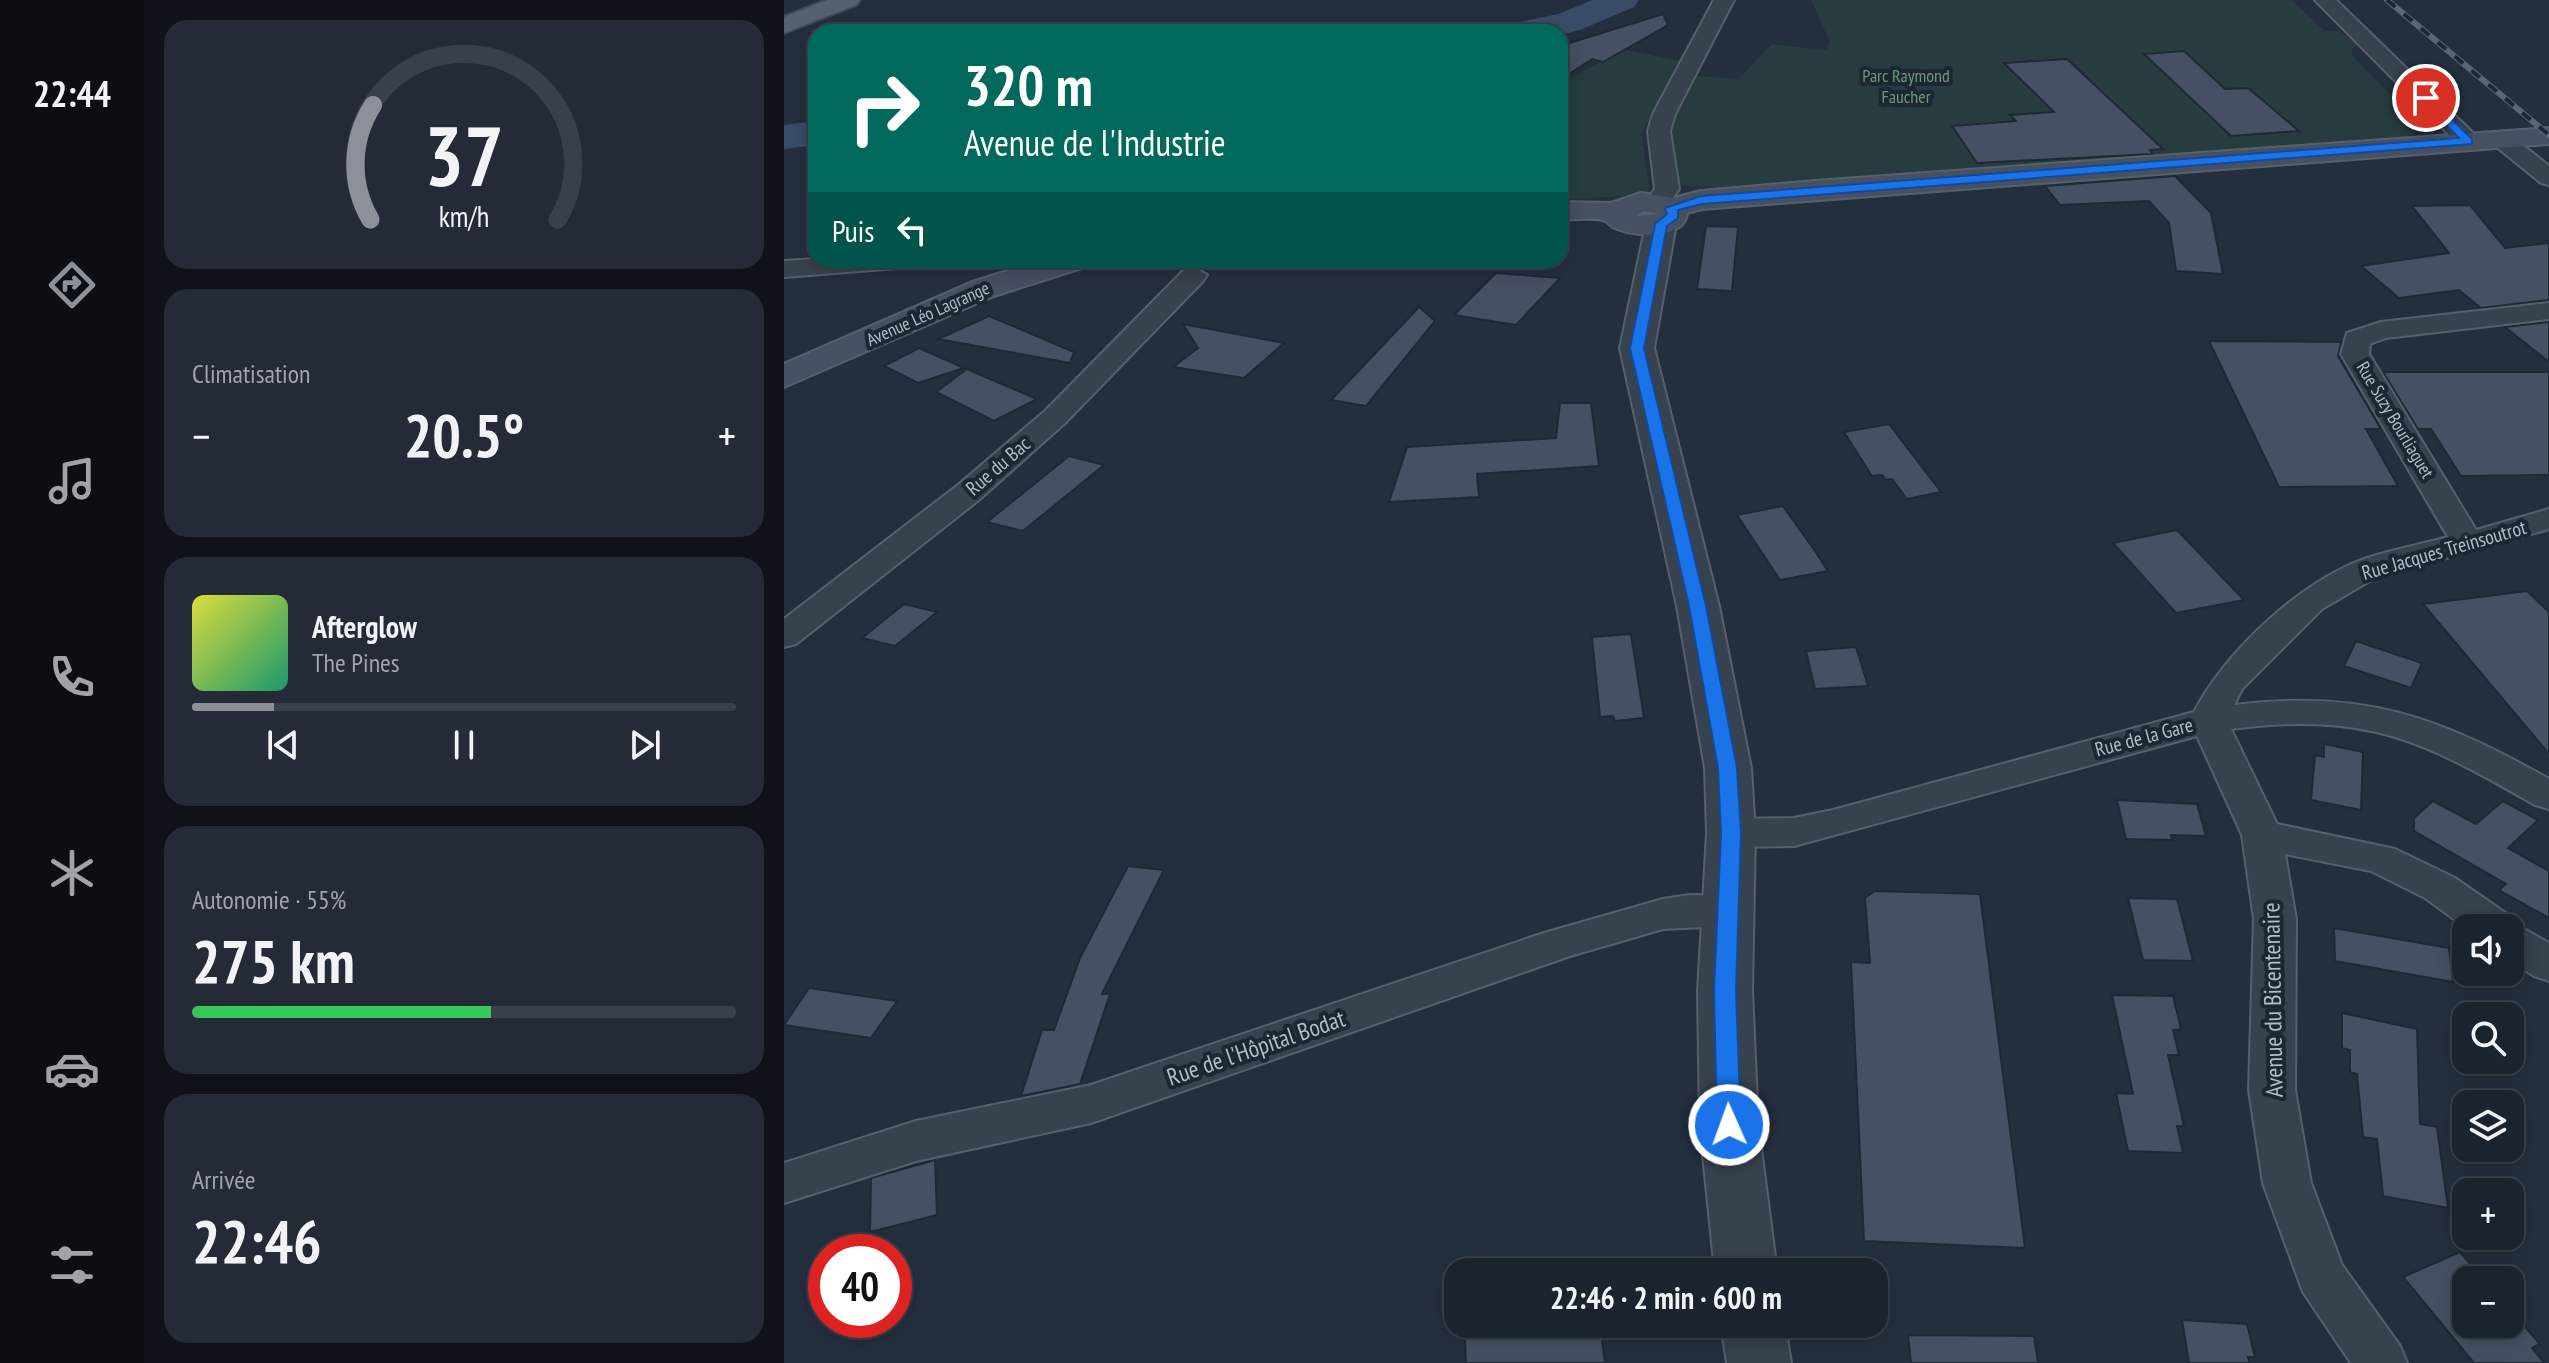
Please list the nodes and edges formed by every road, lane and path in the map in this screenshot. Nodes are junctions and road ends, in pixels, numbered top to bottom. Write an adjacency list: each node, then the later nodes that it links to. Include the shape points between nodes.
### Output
1 (848, 0): 4 (main road)
2 (1724, 0): 10 (street, via 1664,114 1659,131 1667,189)
3 (2325, 0): 7 (street)
4 (784, 26)
5 (2549, 136): 6 (main road)
6 (2501, 139): 7 (main road); 8 (street)
7 (2468, 141): 10 (main road, via 1701,200)
8 (2549, 178)
9 (1568, 211): 10 (main road)
10 (1652, 212): 22 (street, via 1637,348 1718,706)
11 (808, 267): 14 (street)
12 (1042, 268): 16 (main road, Avenue Léo Lagrange)
13 (1198, 268): 19 (street, Rue du Bac, via 1055,417 969,492)
14 (784, 269)
15 (2549, 311): 18 (street, Rue Suzy Bourliaguet, via 2381,330 2357,339 2355,354)
16 (784, 377)
17 (2549, 519): 18 (street, Rue Jacques Treinsoutrot)
18 (2467, 542): 20 (street, Rue Jacques Treinsoutrot, via 2361,572 2310,602 2227,683)
19 (784, 636)
20 (2208, 720): 21 (street, Rue de la Gare, via 2247,712 2326,711 2403,724); 22 (street, Rue de la Gare, via 1833,824 1794,832); 23 (street, Avenue du Bicentenaire)
21 (2549, 796)
22 (1731, 833): 24 (street)
23 (2262, 835): 25 (street, via 2381,859 2440,888); 32 (street, Avenue du Bicentenaire, via 2275,919 2272,1090 2287,1183 2321,1276)
24 (1725, 911): 28 (street, Rue de l'Hôpital Bodat, via 1663,914 1559,944 1091,1104 916,1141); 29 (street, via 1729,1125)
25 (2476, 914)
26 (2524, 948): 27 (street)
27 (2549, 965)
28 (784, 1183)
29 (1744, 1258)
30 (1755, 1338): 31 (street)
31 (1759, 1363)
32 (2381, 1363)

